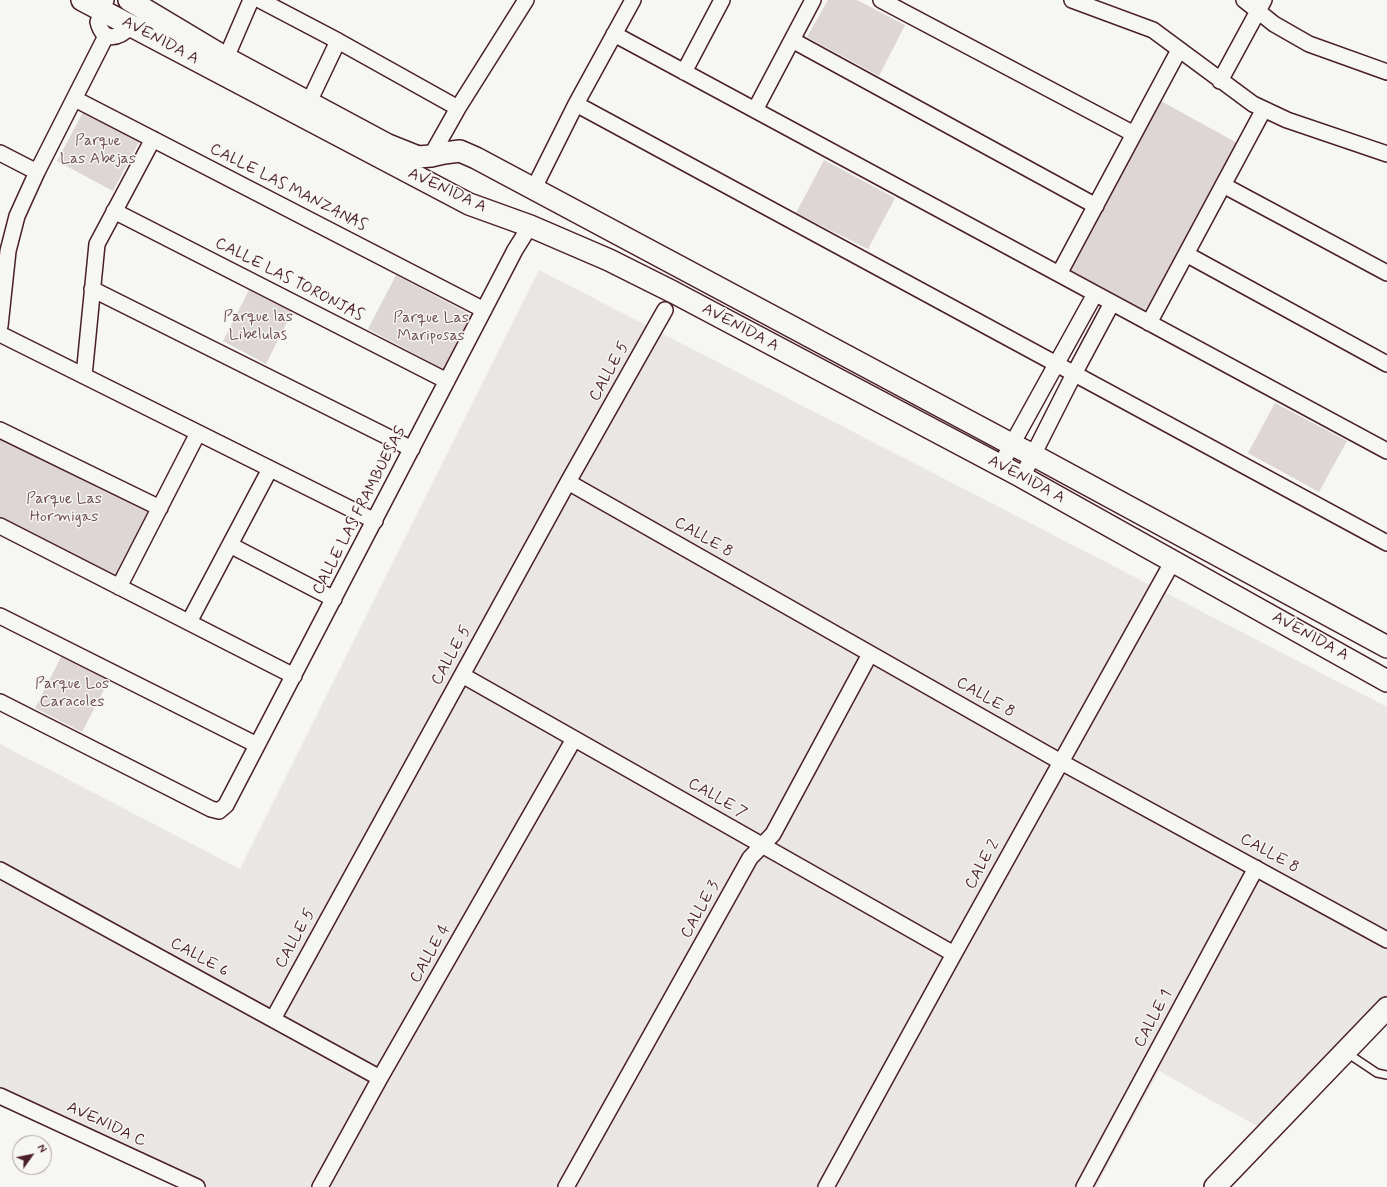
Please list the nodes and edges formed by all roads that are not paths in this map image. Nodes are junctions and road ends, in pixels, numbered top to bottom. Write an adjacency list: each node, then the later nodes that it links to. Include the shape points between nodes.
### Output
1 (82, 0): 12 (street, AVENIDA A)
2 (128, 0): 20 (street, AVENIDA A)
3 (251, 0): 20 (street)
4 (260, 0): 18 (street)
5 (526, 0): 27 (street)
6 (633, 0): 15 (street)
7 (722, 0): 21 (street)
8 (813, 0): 17 (street)
9 (881, 0): 30 (street)
10 (1072, 0): 19 (street, via 1153,30)
11 (1244, 0): 13 (street)
12 (104, 5): 14 (street, AVENIDA A); 16 (street, via 98,22)
13 (1261, 6): 22 (street, via 1274,24 1309,44); 23 (street)
14 (131, 26): 16 (street, via 119,36); 40 (street, AVENIDA A, via 469,204)
15 (614, 34): 21 (street); 26 (street)
16 (106, 36): 24 (street)
17 (792, 40): 29 (street); 38 (street)
18 (338, 41): 25 (street); 27 (street)
19 (1179, 50): 23 (street); 30 (street)
20 (226, 58): 25 (street, AVENIDA A)
21 (684, 72): 29 (street)
22 (1387, 72)
23 (1220, 81): 28 (street)
24 (75, 99): 31 (street, CALLE LAS MANZANAS); 35 (street)
25 (309, 102): 34 (street, AVENIDA A, via 407,154 418,157)
26 (576, 104): 37 (street); 52 (street)
27 (458, 108): 34 (street)
28 (1264, 109): 33 (street, via 1287,120); 36 (street)
29 (755, 110): 43 (street)
30 (1134, 134): 38 (street)
31 (153, 139): 39 (street); 47 (street, CALLE LAS MANZANAS)
32 (0, 153): 35 (street)
33 (1387, 154)
34 (431, 156): 37 (street, AVENIDA A, via 460,151)
35 (36, 172): 50 (street, via 17,216 10,244)
36 (1223, 185): 41 (street); 42 (street)
37 (534, 188): 59 (street, AVENIDA A)
38 (1096, 206): 43 (street)
39 (114, 211): 44 (street, via 97,244); 56 (street, CALLE LAS TORONJAS)
40 (530, 226): 47 (street, CALLE LAS FRAMBUESAS); 63 (street, AVENIDA A, via 609,260 673,292)
41 (1186, 254): 49 (street); 53 (street)
42 (1387, 273)
43 (1059, 274): 45 (street)
44 (92, 289): 55 (street); 60 (street)
45 (1095, 294): 46 (street); 52 (street)
46 (1112, 303): 49 (street); 54 (street)
47 (484, 310): 56 (street, CALLE LAS FRAMBUESAS)
48 (665, 310): 66 (street, CALLE 5)
49 (1149, 323): 61 (street)
50 (0, 326)
51 (0, 334): 55 (street)
52 (1056, 364): 54 (street); 59 (street)
53 (1387, 364)
54 (1074, 374): 62 (street); 70 (street)
55 (84, 376): 58 (street)
56 (447, 381): 60 (street, CALLE LAS FRAMBUESAS)
57 (0, 430): 67 (street)
58 (198, 433): 64 (street); 67 (street)
59 (1013, 445): 62 (street, AVENIDA A); 63 (street)
60 (412, 449): 68 (street, CALLE LAS FRAMBUESAS)
61 (1387, 452)
62 (1033, 455): 65 (street); 77 (street, AVENIDA A)
63 (1000, 466): 65 (street, AVENIDA A)
64 (270, 468): 68 (street); 71 (street)
65 (1022, 477): 72 (street, AVENIDA A)
66 (568, 482): 78 (street, CALLE 8); 79 (street, CALLE 5)
67 (160, 508): 73 (street)
68 (375, 521): 74 (street, CALLE LAS FRAMBUESAS)
69 (0, 526): 73 (street)
70 (1387, 543)
71 (230, 545): 74 (street); 76 (street)
72 (1173, 561): 81 (street, AVENIDA A); 85 (street, CALE 2)
73 (119, 587): 76 (street)
74 (334, 599): 80 (street, CALLE LAS FRAMBUESAS)
75 (0, 616): 84 (street)
76 (189, 622): 80 (street)
77 (1387, 647)
78 (870, 654): 85 (street, CALLE 8); 86 (street, CALLE 3, via 773,834)
79 (462, 675): 83 (street, CALLE 7); 92 (street, CALLE 5)
80 (294, 676): 84 (street, CALLE LAS FRAMBUESAS)
81 (1387, 681)
82 (0, 702): 84 (street, CALLE LAS FRAMBUESAS, via 211,809 219,810 226,805)
83 (574, 739): 86 (street, CALLE 7); 95 (street, CALLE 4)
84 (257, 745)
85 (1061, 762): 87 (street, CALLE 8); 90 (street, CALE 2)
86 (762, 845): 90 (street, CALLE 7); 99 (street, CALLE 3, via 750,858)
87 (1256, 868): 89 (street, CALLE 8); 101 (street, CALLE 1)
88 (0, 870): 92 (street, CALLE 6)
89 (1387, 940)
90 (954, 954): 100 (street, CALE 2)
91 (1387, 1008): 93 (street)
92 (273, 1019): 95 (street, CALLE 6)
93 (1345, 1052): 94 (lane, via 1377,1073); 102 (street)
94 (1387, 1076)
95 (380, 1078): 98 (street, CALLE 4)
96 (0, 1096): 97 (street, AVENIDA C)
97 (197, 1187)
98 (320, 1187)
99 (566, 1187)
100 (826, 1187)
101 (1084, 1187)
102 (1216, 1187)

